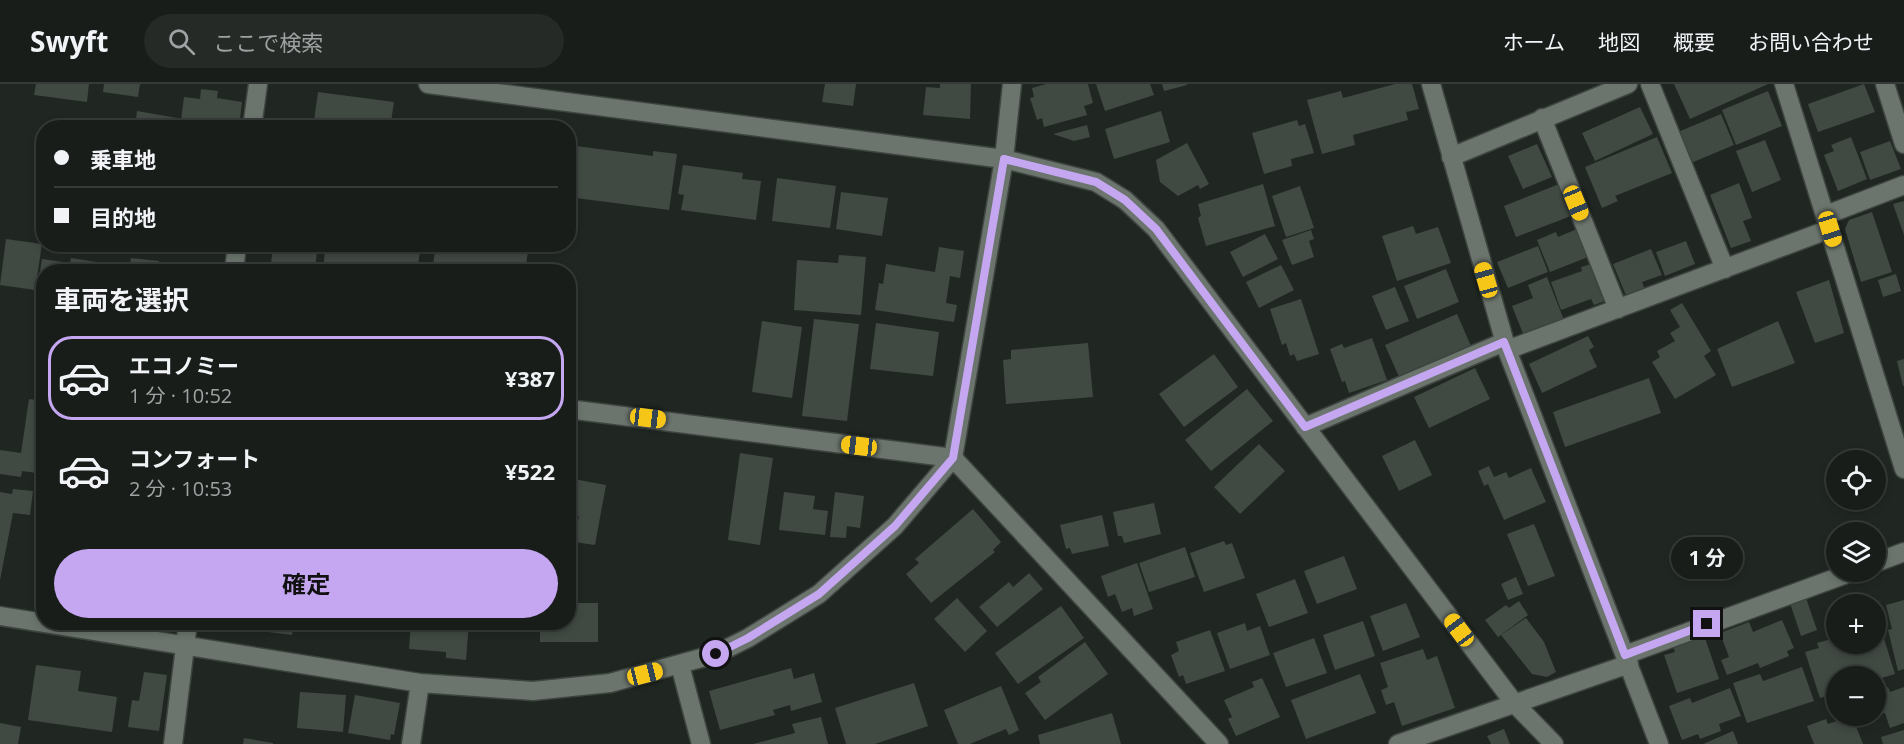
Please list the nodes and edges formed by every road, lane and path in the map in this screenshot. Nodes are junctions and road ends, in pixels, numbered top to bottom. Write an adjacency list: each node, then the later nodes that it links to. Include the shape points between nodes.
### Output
1 (258, 84): 10 (street)
2 (428, 84): 13 (street)
3 (1012, 84): 13 (street)
4 (1431, 84): 12 (street)
5 (1628, 84): 9 (street)
6 (1650, 84): 16 (street)
7 (1784, 84): 15 (street)
8 (1885, 84): 11 (street)
9 (1542, 118): 12 (street); 17 (street)
10 (253, 120)
11 (1904, 144)
12 (1451, 157): 18 (street)
13 (1004, 159): 20 (street, via 1096,182 1125,200 1156,229); 21 (street)
14 (1904, 185): 15 (street)
15 (1828, 222): 16 (street); 22 (street)
16 (1725, 269): 17 (street)
17 (1618, 309): 18 (street)
18 (1506, 346): 20 (street); 31 (street)
19 (576, 410): 21 (street)
20 (1305, 427): 34 (street)
21 (953, 458): 32 (street, via 895,526 819,594 748,638 716,654); 38 (street)
22 (1904, 469)
23 (1904, 552): 24 (street)
24 (1886, 559)
25 (1826, 582): 31 (street)
26 (0, 616): 27 (street)
27 (36, 622)
28 (89, 630): 30 (street)
29 (187, 630): 30 (street)
30 (185, 645): 33 (street); 35 (street)
31 (1627, 660): 34 (street); 41 (street)
32 (680, 665): 33 (street, via 610,683 533,691); 37 (street)
33 (420, 683): 36 (street)
34 (1515, 704): 39 (street); 40 (street)
35 (173, 744)
36 (411, 744)
37 (701, 744)
38 (1219, 744)
39 (1398, 744)
40 (1554, 744)
41 (1659, 744)

